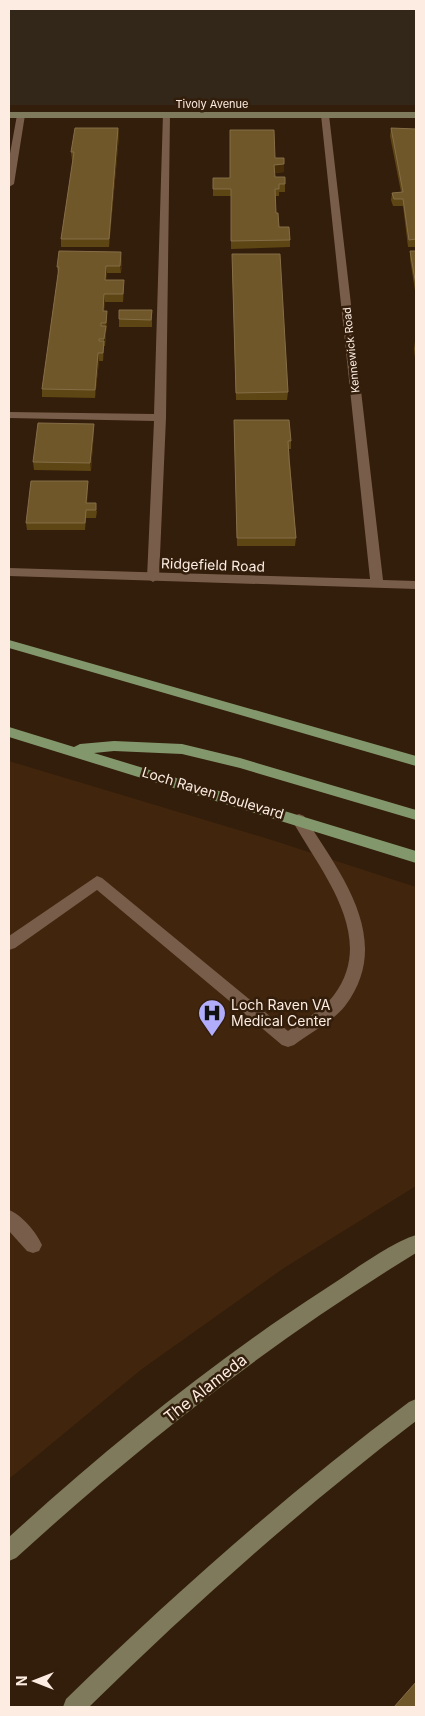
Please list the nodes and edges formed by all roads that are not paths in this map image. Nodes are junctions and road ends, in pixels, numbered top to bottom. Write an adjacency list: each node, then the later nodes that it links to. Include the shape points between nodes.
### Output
1 (9, 115): 2 (main road, Tivoly Avenue)
2 (21, 115): 3 (main road, Tivoly Avenue); 6 (street)
3 (166, 115): 4 (main road, Tivoly Avenue); 8 (street)
4 (325, 115): 5 (main road, Tivoly Avenue); 11 (street, Kennewick Road)
5 (416, 115)
6 (9, 184)
7 (9, 415): 8 (street)
8 (160, 418): 10 (street)
9 (9, 572): 10 (street, Ridgefield Road)
10 (153, 578): 11 (street, Ridgefield Road)
11 (377, 585): 12 (street, Ridgefield Road)
12 (416, 585)
13 (9, 644): 16 (main road)
14 (9, 732): 15 (main road, Loch Raven Boulevard)
15 (71, 749): 17 (main road, via 114,746 182,749); 18 (main road, Loch Raven Boulevard)
16 (416, 761)
17 (416, 815)
18 (299, 820): 19 (main road, Loch Raven Boulevard); 20 (street, via 353,913 359,950 356,971 340,1002 288,1040 97,882)
19 (416, 857)
20 (9, 944)
21 (9, 1218): 23 (street)
22 (416, 1243): 25 (main road, The Alameda, via 313,1308 222,1374 129,1447)
23 (34, 1245)
24 (416, 1409): 26 (main road, via 275,1519)
25 (9, 1551)
26 (74, 1707)

